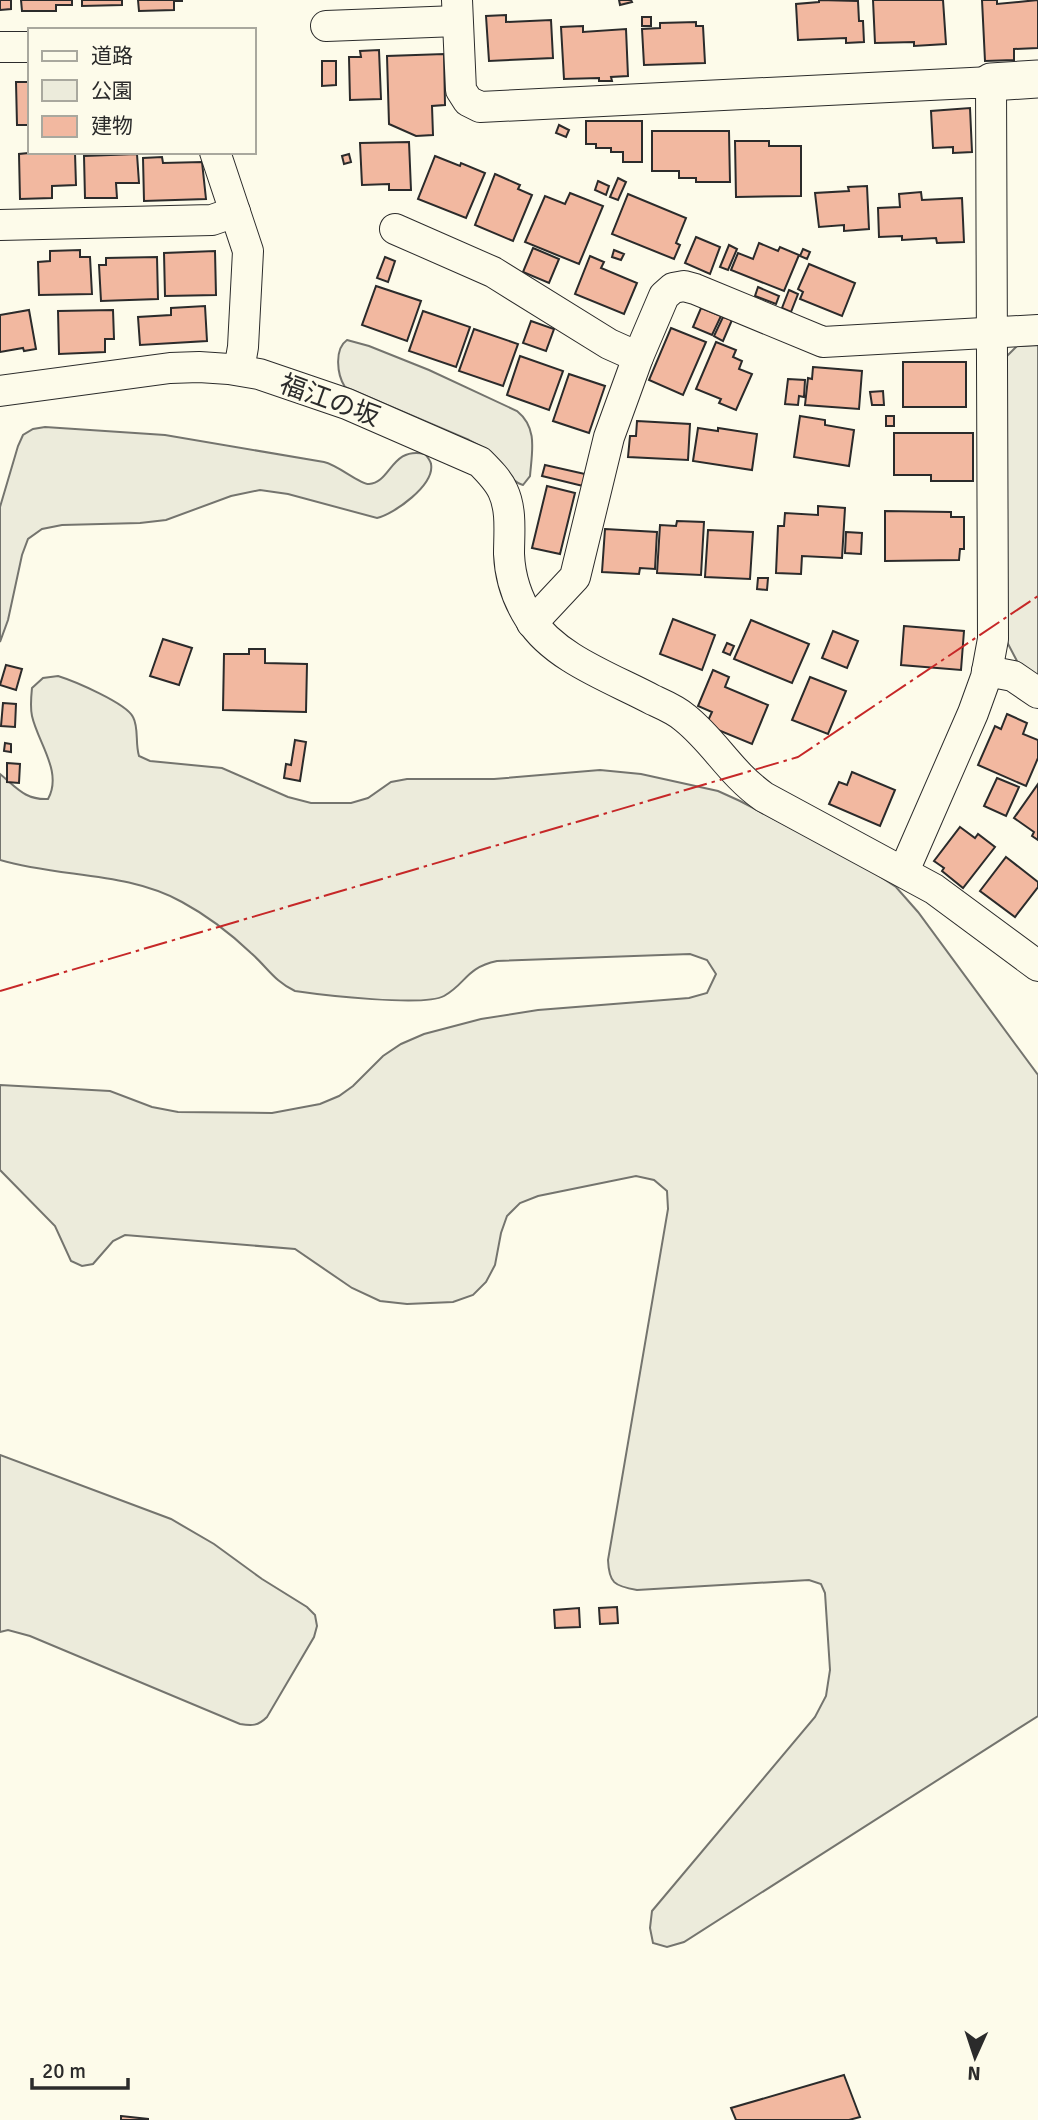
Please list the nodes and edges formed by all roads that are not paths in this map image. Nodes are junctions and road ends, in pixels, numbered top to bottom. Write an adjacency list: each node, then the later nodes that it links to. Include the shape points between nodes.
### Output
1 (457, 11): 2 (street); 6 (street, via 461,90 468,101 480,107)
2 (326, 26)
3 (0, 47): 4 (street)
4 (28, 47)
5 (1038, 79): 6 (street)
6 (991, 82): 12 (street)
7 (216, 154): 8 (street)
8 (235, 212): 9 (street, via 212,220); 14 (street, via 248,251)
9 (0, 225)
10 (395, 229): 13 (street, via 493,272)
11 (1038, 331): 12 (street)
12 (993, 333): 13 (street, via 823,342 684,286 664,296); 17 (street, via 993,639)
13 (638, 357): 16 (street, via 609,437 575,577)
14 (239, 370): 15 (street, 福江の坂, via 170,368); 16 (street, 福江の坂, via 347,404 480,462 504,492 513,581)
15 (0, 391)
16 (532, 622): 19 (street, 福江の坂, via 566,654 685,717 733,772 764,797)
17 (987, 671): 18 (street, via 1013,676); 19 (street)
18 (1038, 693)
19 (904, 871): 20 (street, 福江の坂)
20 (1038, 966)

